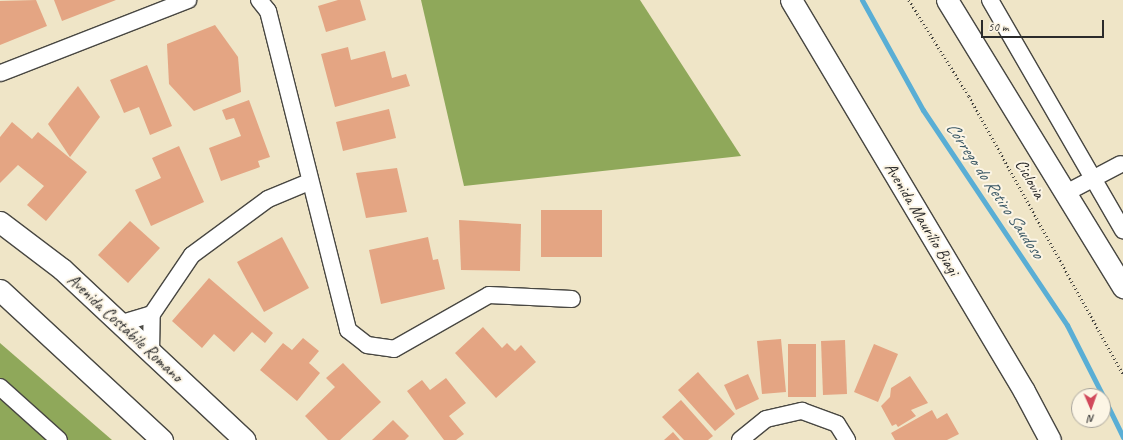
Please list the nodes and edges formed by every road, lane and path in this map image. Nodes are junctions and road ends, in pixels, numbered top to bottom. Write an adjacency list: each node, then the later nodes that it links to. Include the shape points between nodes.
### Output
1 (188, 0): 7 (street)
2 (259, 0): 10 (street, via 268,11)
3 (791, 0): 27 (main road, Avenida Maurílio Biagi, via 1024,391)
4 (909, 0): 20 (path, Ciclovia, via 996,143)
5 (947, 0): 11 (main road)
6 (990, 0): 9 (street)
7 (1, 73)
8 (1121, 164): 9 (street)
9 (1092, 179): 11 (street); 13 (street)
10 (309, 182): 16 (street, via 348,330 367,345 394,349 489,294); 17 (street, via 268,199 192,255)
11 (1064, 194): 14 (main road)
12 (0, 222): 18 (main road, Avenida Costábile Romano, via 62,269)
13 (1123, 230)
14 (1123, 287)
15 (0, 290): 23 (main road)
16 (572, 299)
17 (152, 314): 18 (street); 19 (street)
18 (119, 324): 19 (main road, Avenida Costábile Romano)
19 (151, 353): 24 (main road, Avenida Costábile Romano)
20 (1123, 374)
21 (0, 387): 22 (street)
22 (59, 440)
23 (162, 440)
24 (245, 440)
25 (740, 440): 26 (street, via 766,419 802,411 837,424)
26 (847, 440)
27 (1050, 440)

